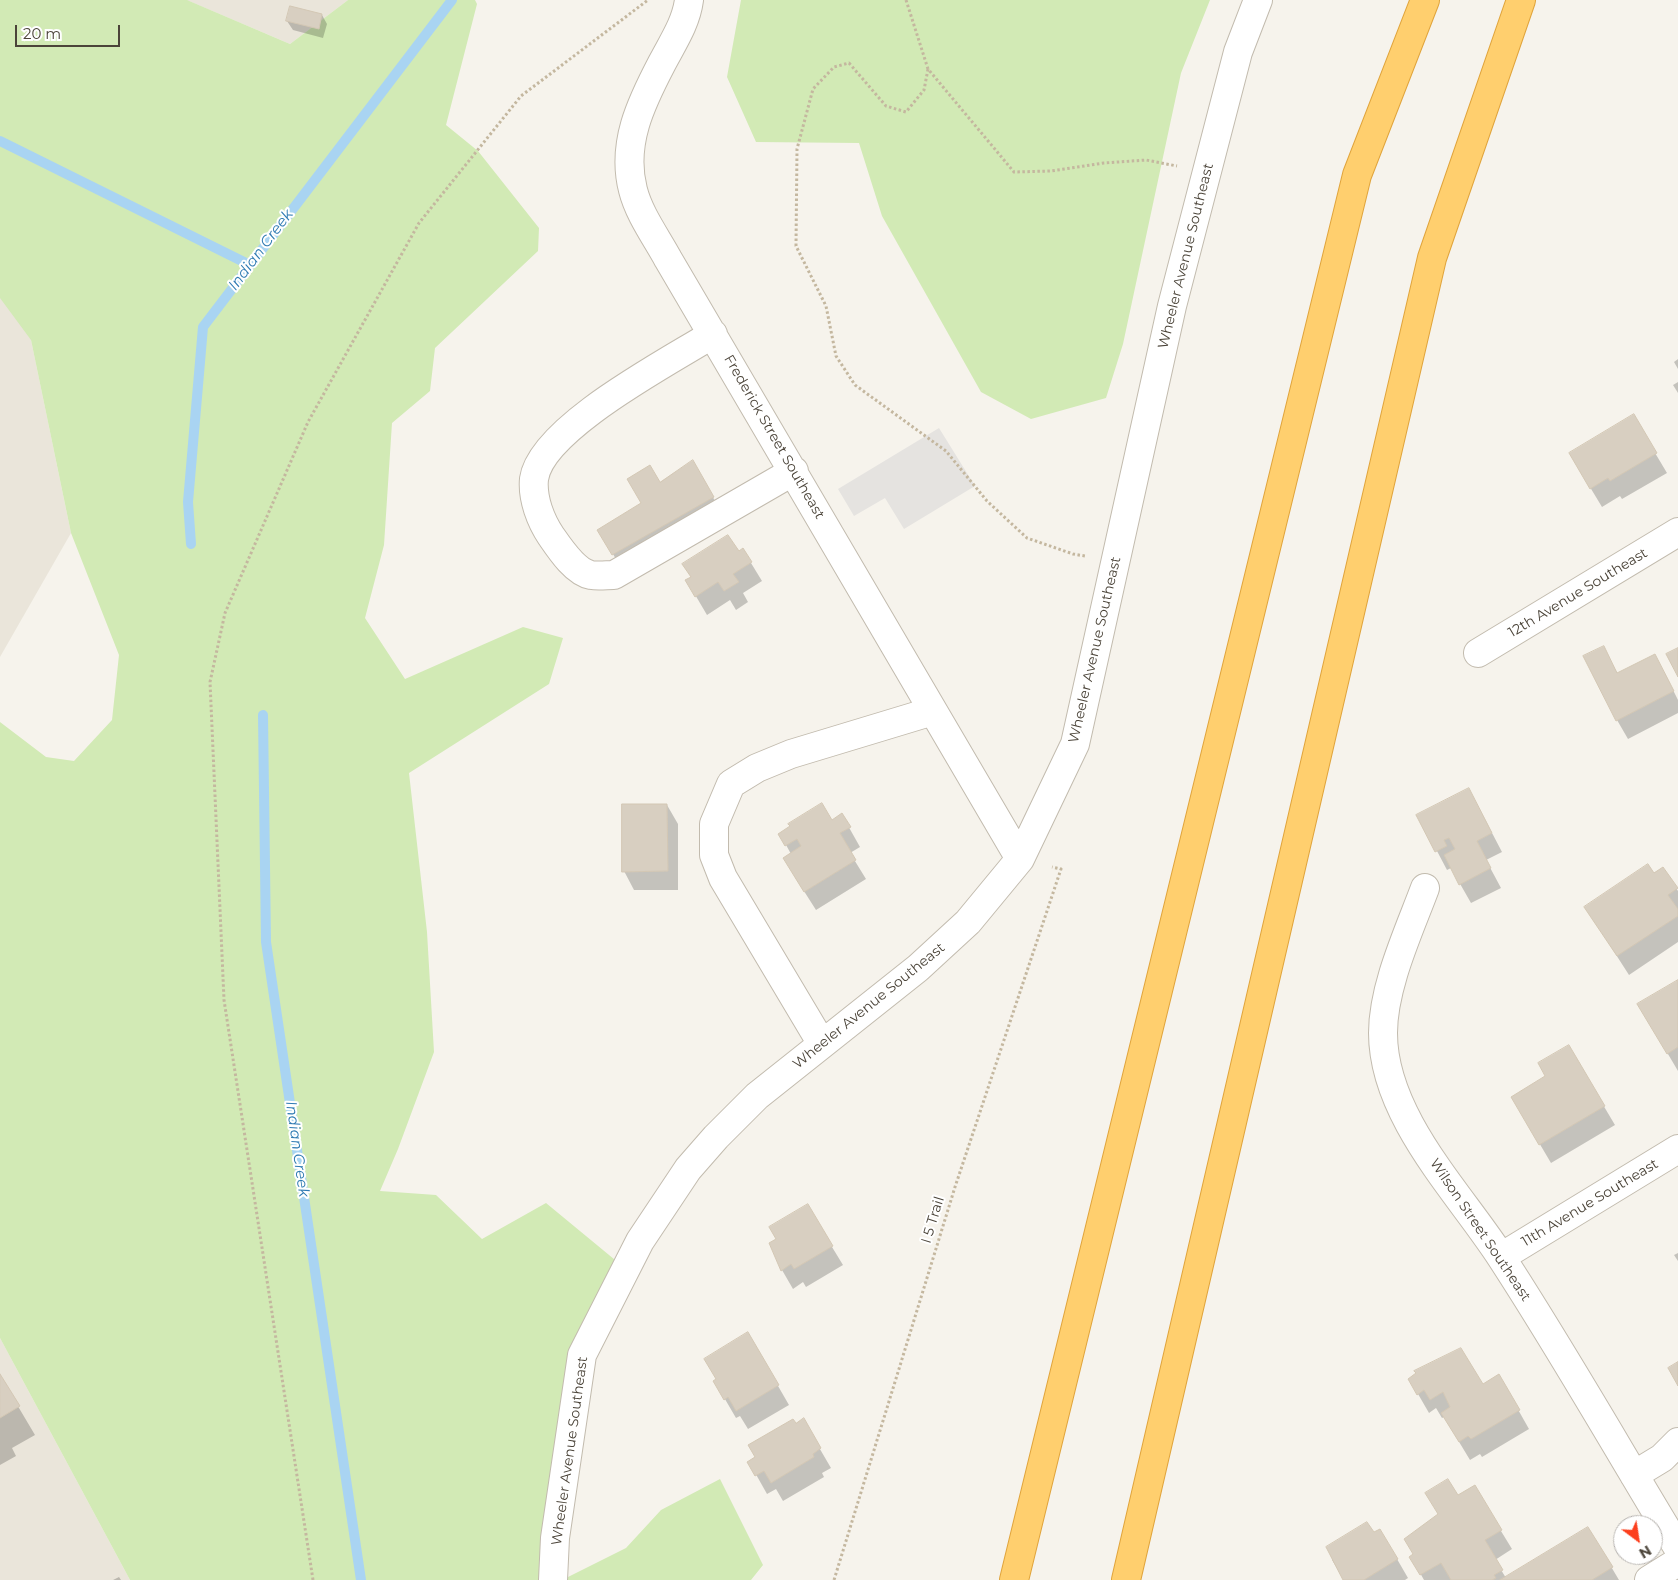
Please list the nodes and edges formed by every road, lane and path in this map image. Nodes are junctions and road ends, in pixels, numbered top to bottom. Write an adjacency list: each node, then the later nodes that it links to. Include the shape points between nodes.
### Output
1 (648, 0): 25 (path, via 521,96 419,223 308,422 225,613 210,682 224,1000)
2 (689, 0): 9 (street, Frederick Street Southeast, via 687,16 634,122 629,169 633,192 647,221)
3 (906, 0): 7 (path)
4 (1258, 0): 8 (street, Wheeler Avenue Southeast, via 1238,52)
5 (1425, 0): 28 (highway, via 1357,175)
6 (1521, 0): 29 (highway, via 1432,258)
7 (928, 69): 8 (path, via 1014,172 1146,160); 12 (path, via 924,90 906,112 886,106 848,63 834,67 813,89 797,149 796,246 826,306 836,356 855,385 946,450 987,501 1027,538 1073,554)
8 (1207, 173): 12 (street, Wheeler Avenue Southeast, via 1172,306)
9 (713, 334): 10 (street, Frederick Street Southeast); 10 (street, via 610,397 550,447 534,478 536,502 546,528 566,559 590,575 614,575)
10 (794, 471): 14 (street, Frederick Street Southeast)
11 (1678, 532): 13 (street, 12th Avenue Southeast)
12 (1116, 559): 15 (street, Wheeler Avenue Southeast, via 1075,744)
13 (1478, 654)
14 (933, 711): 15 (street, Frederick Street Southeast); 18 (street, via 791,754 757,768 731,784 714,824 714,855 723,878)
15 (1020, 859): 18 (street, Wheeler Avenue Southeast, via 968,922 918,968)
16 (1061, 869): 27 (path, I 5 Trail, via 955,1188)
17 (1425, 888): 20 (street, Wilson Street Southeast, via 1398,960 1390,992 1383,1034 1386,1059 1402,1109 1420,1141)
18 (822, 1044): 26 (street, Wheeler Avenue Southeast, via 757,1096 688,1169 640,1241 582,1355 555,1538)
19 (1678, 1149): 20 (street, 11th Avenue Southeast)
20 (1501, 1257): 22 (street, Wilson Street Southeast)
21 (1678, 1442): 22 (street, via 1662,1458)
22 (1634, 1475): 23 (street, Wilson Street Southeast)
23 (1678, 1548)
24 (1678, 1562): 30 (street)
25 (312, 1580)
26 (553, 1580)
27 (834, 1580)
28 (1014, 1580)
29 (1126, 1580)
30 (1649, 1580)

